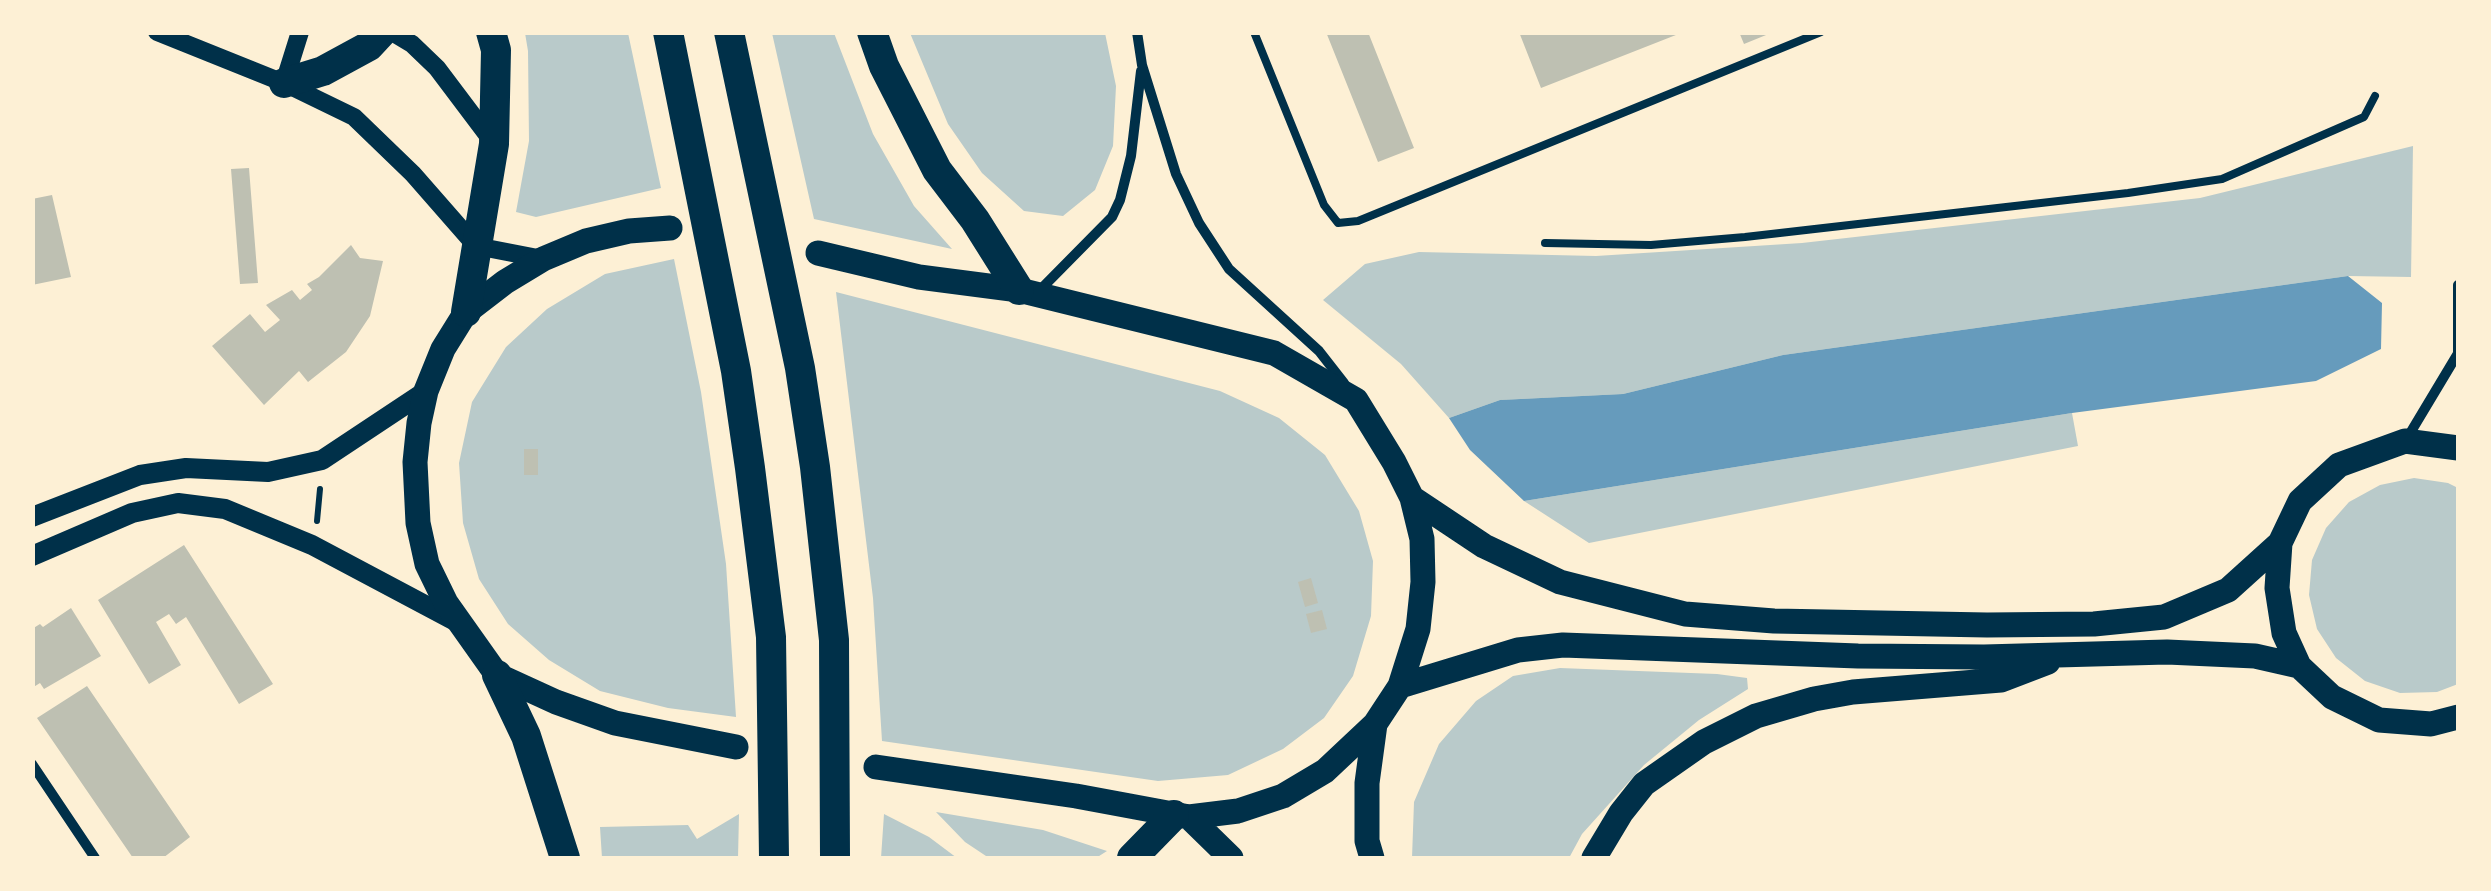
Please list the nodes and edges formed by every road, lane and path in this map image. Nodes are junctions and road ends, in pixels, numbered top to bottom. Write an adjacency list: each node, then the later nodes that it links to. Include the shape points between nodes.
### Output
1 (156, 32): 13 (street)
2 (300, 32): 13 (street)
3 (382, 32): 13 (highway, via 323,72)
4 (392, 32): 15 (street, via 437,68)
5 (491, 32): 15 (highway)
6 (668, 32): 48 (highway, via 736,372 771,637)
7 (729, 32): 49 (highway, via 815,467 834,640)
8 (872, 32): 22 (highway, via 938,170)
9 (1136, 32): 12 (street)
10 (1254, 32): 11 (lane, via 1324,205 1338,223 1358,221)
11 (1822, 32)
12 (1142, 65): 22 (street, via 1131,156 1112,218); 26 (street, via 1198,223 1229,269 1319,351)
13 (284, 82): 18 (street, via 354,116)
14 (2375, 96): 17 (lane, via 2364,117 2222,179 1744,237)
15 (494, 144): 18 (highway)
16 (670, 228): 20 (main road, via 586,241)
17 (1545, 244)
18 (476, 246): 20 (street); 23 (highway)
19 (818, 253): 22 (main road, via 919,278)
20 (543, 260): 23 (main road)
21 (2458, 285): 24 (street)
22 (1027, 292): 26 (main road, via 1274,354)
23 (466, 312): 25 (main road)
24 (2458, 357): 27 (street)
25 (426, 390): 31 (main road, via 322,460 268,472 186,468 140,475); 35 (main road, via 415,462 418,523 427,564)
26 (1356, 400): 30 (main road)
27 (2405, 441): 28 (main road); 33 (main road, via 2339,465 2300,501)
28 (2458, 448)
29 (321, 480): 32 (path)
30 (1412, 498): 33 (main road, via 1484,546 1560,582 1685,614 1774,621 2094,624 2164,617 2228,590); 39 (main road, via 1422,539 1422,582 1418,629)
31 (32, 517)
32 (317, 522)
33 (2280, 543): 37 (main road, via 2277,588 2284,633)
34 (32, 556): 35 (main road, via 132,513 178,503 225,509 312,544)
35 (457, 622): 38 (main road)
36 (2066, 655): 37 (main road, via 2255,656); 39 (main road, via 1858,656 1562,645 1518,650); 53 (main road, via 2001,680 1853,692 1756,716 1644,784)
37 (2299, 666): 40 (main road, via 2332,697 2379,720 2430,724)
38 (497, 675): 42 (main road, via 616,722); 47 (highway, via 526,736)
39 (1400, 686): 41 (main road)
40 (2458, 717)
41 (1375, 724): 45 (main road, via 1325,772 1283,796 1238,811); 52 (main road, via 1367,783)
42 (736, 747)
43 (32, 764): 46 (street)
44 (876, 767): 45 (main road)
45 (1182, 816): 50 (highway); 51 (main road)
46 (95, 858)
47 (565, 858)
48 (774, 858)
49 (835, 858)
50 (1132, 858)
51 (1231, 858)
52 (1372, 858)
53 (1594, 858)

